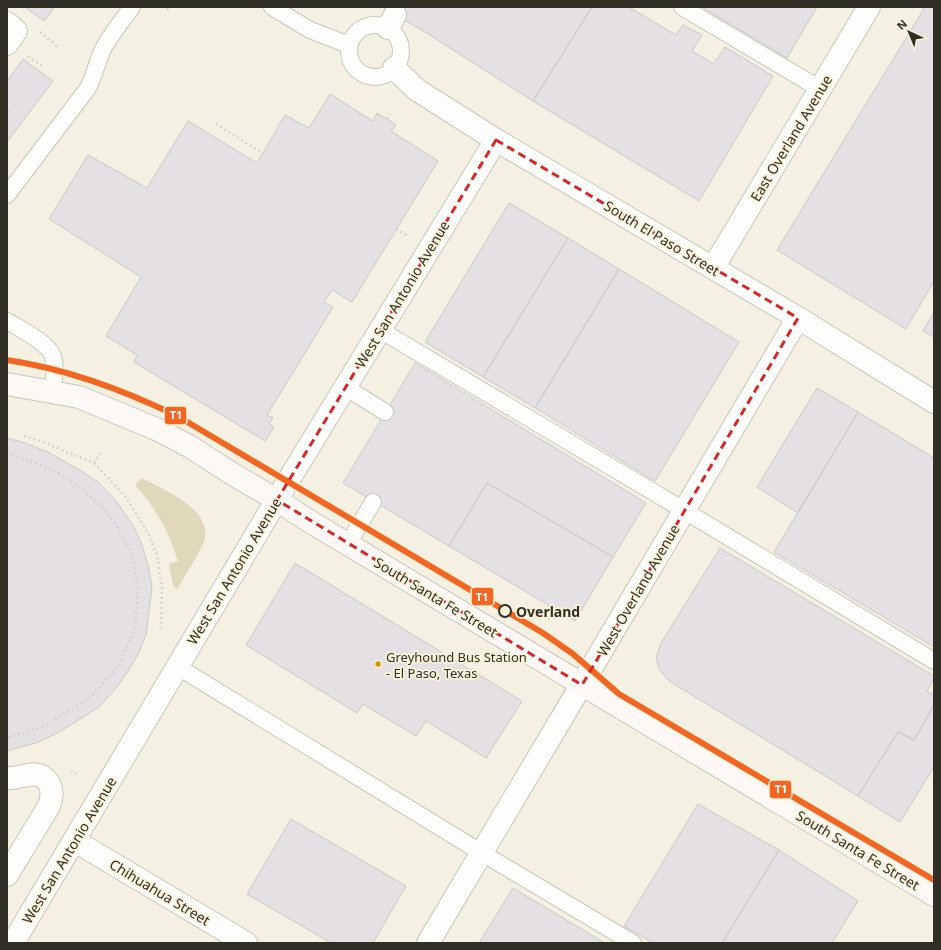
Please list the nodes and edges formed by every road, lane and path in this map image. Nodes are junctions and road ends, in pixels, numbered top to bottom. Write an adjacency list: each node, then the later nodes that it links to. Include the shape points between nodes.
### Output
1 (132, 7): 17 (lane, via 102,51 88,88)
2 (272, 7): 7 (lane, via 310,30)
3 (682, 7): 11 (lane)
4 (869, 7): 11 (street, East Overland Avenue)
5 (7, 23): 6 (street, via 16,31)
6 (7, 44)
7 (349, 45): 10 (lane, via 352,63 364,74 380,76 388,74); 10 (lane, via 356,33 363,28 392,22 401,46 399,61)
8 (26, 54): 9 (path)
9 (42, 66)
10 (394, 68): 15 (street, South El Paso Street, via 417,90)
11 (820, 89): 18 (street, East Overland Avenue)
12 (390, 114): 13 (path)
13 (387, 119)
14 (216, 124): 16 (path)
15 (496, 140): 18 (street, South El Paso Street); 21 (street, West San Antonio Avenue)
16 (262, 153)
17 (7, 195)
18 (713, 268): 19 (street, South El Paso Street)
19 (798, 318): 25 (street, South El Paso Street); 33 (street, West Overland Avenue)
20 (7, 321): 24 (lane, via 44,345 52,355)
21 (380, 330): 23 (street, West San Antonio Avenue); 33 (lane)
22 (7, 384): 24 (main road, South Santa Fe Street)
23 (345, 387): 26 (lane); 31 (street, West San Antonio Avenue)
24 (53, 392): 31 (main road, South Santa Fe Street, via 86,399 156,429 189,446)
25 (934, 402)
26 (385, 412)
27 (24, 436): 30 (path)
28 (100, 452): 30 (path)
29 (7, 453): 39 (path, via 60,474 101,506 118,528 132,553 138,589 135,629 120,666 90,698 45,726)
30 (94, 463): 35 (path, via 125,496 148,533 157,555 162,588)
31 (277, 500): 34 (main road, South Santa Fe Street); 37 (street, West San Antonio Avenue)
32 (373, 502): 34 (lane)
33 (684, 510): 36 (lane); 38 (street, West Overland Avenue)
34 (348, 544): 38 (main road, South Santa Fe Street)
35 (161, 628)
36 (934, 661)
37 (178, 667): 41 (street, West San Antonio Avenue); 42 (lane)
38 (582, 685): 42 (street, West Overland Avenue); 44 (main road, South Santa Fe Street)
39 (7, 738)
40 (7, 778): 43 (street, via 39,774 47,781 52,796 49,806)
41 (75, 841): 45 (street, West San Antonio Avenue); 46 (street, Chihuahua Street)
42 (482, 853): 47 (street, West Overland Avenue); 48 (lane)
43 (7, 875)
44 (934, 896)
45 (13, 943)
46 (246, 943)
47 (428, 943)
48 (633, 943)

